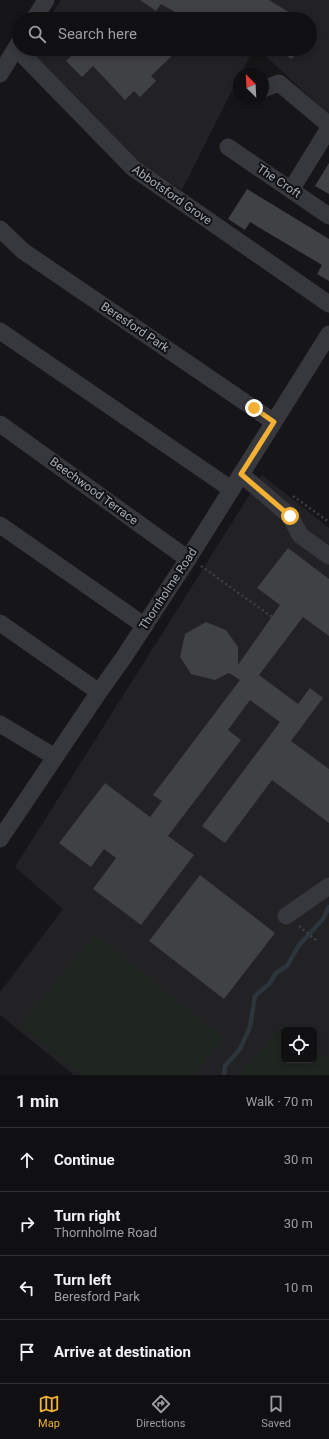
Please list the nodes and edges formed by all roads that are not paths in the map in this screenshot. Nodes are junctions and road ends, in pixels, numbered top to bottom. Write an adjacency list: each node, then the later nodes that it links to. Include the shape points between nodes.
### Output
1 (46, 0): 2 (street)
2 (38, 12)
3 (12, 54): 5 (street)
4 (27, 56): 12 (street, Abbotsford Grove, via 133,168)
5 (0, 74)
6 (269, 87): 7 (street, via 279,83)
7 (329, 126): 9 (street)
8 (228, 147): 9 (street, The Croft)
9 (291, 190): 10 (street, The Croft)
10 (329, 216)
11 (0, 229): 15 (street, Beresford Park, via 23,251)
12 (329, 304)
13 (0, 331): 18 (street)
14 (329, 334): 15 (street, Thornholme Road)
15 (274, 422): 17 (street, Thornholme Road)
16 (0, 424): 21 (street, Beechwood Terrace)
17 (241, 474): 18 (street, Thornholme Road); 20 (street, via 290,516 300,535)
18 (231, 489): 21 (street, Thornholme Road)
19 (0, 525): 23 (street)
20 (329, 556)
21 (188, 559): 23 (street, Thornholme Road)
22 (0, 623): 24 (street)
23 (145, 626): 24 (street, Thornholme Road)
24 (99, 692): 26 (street, Thornholme Road)
25 (0, 724): 26 (street)
26 (56, 757): 27 (street, Thornholme Road)
27 (2, 831)
28 (329, 886): 29 (street)
29 (286, 916)

